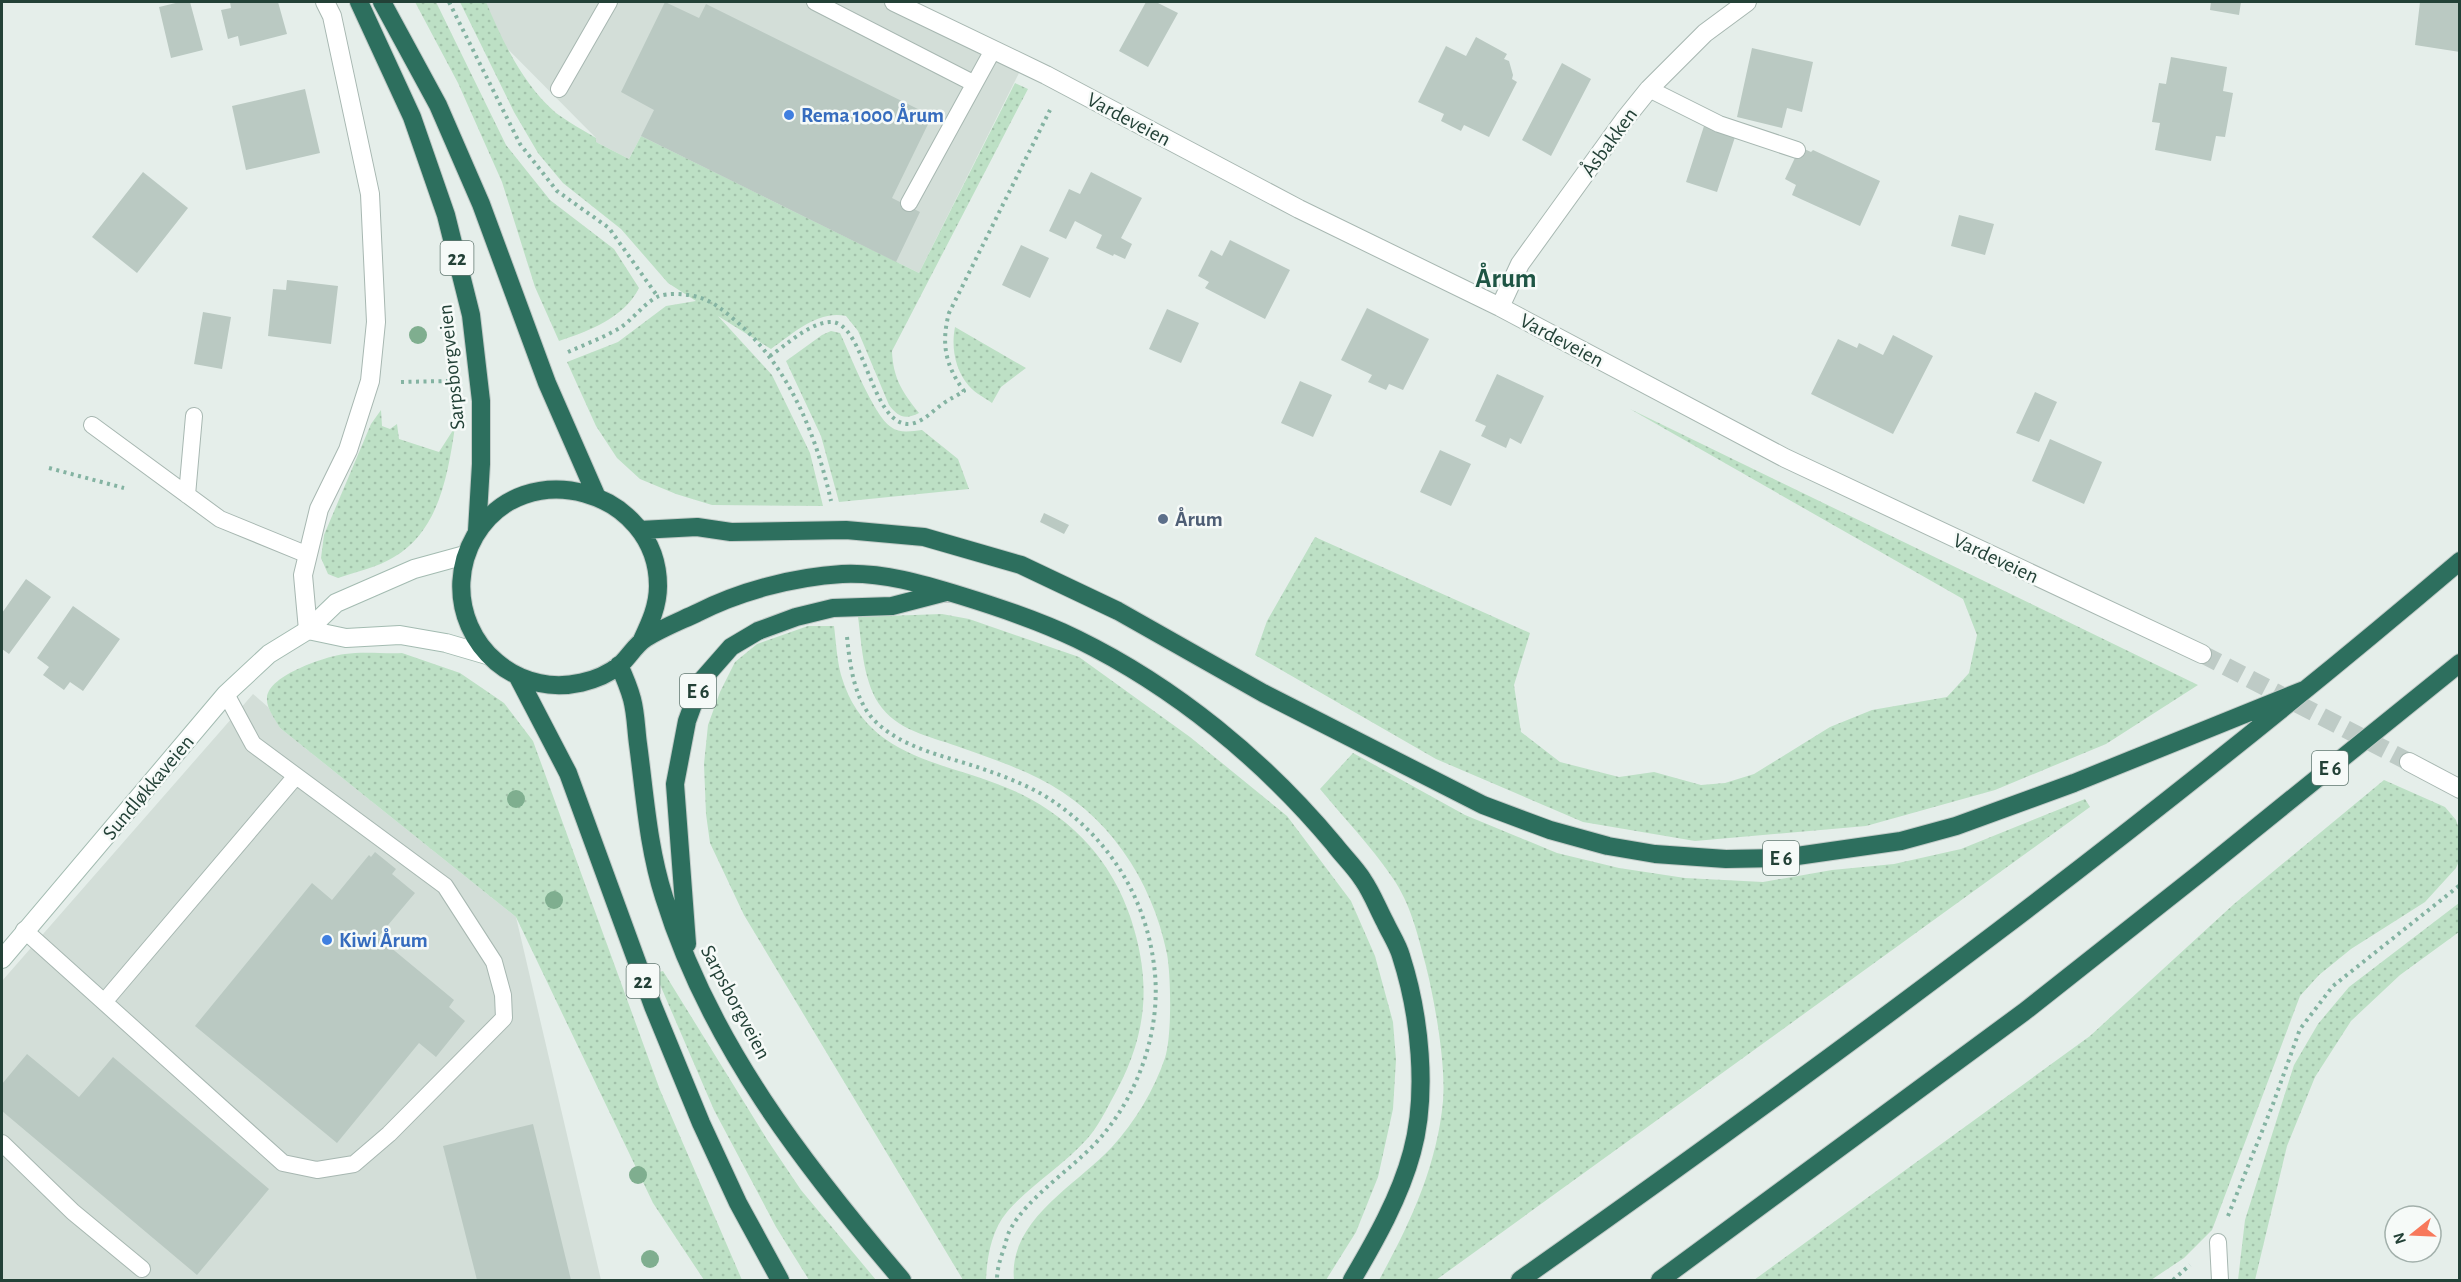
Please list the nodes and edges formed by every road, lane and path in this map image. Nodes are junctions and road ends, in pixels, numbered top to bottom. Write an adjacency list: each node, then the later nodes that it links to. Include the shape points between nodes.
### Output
1 (325, 2): 20 (street, via 332,16 370,194 376,322)
2 (359, 2): 29 (highway, Sarpsborgveien / 22, via 412,117 446,216 471,315 481,401)
3 (381, 2): 27 (highway, 22, via 442,115 481,204 547,383)
4 (448, 2): 16 (path, via 520,144 557,191 609,228)
5 (609, 2): 12 (lane)
6 (815, 2): 10 (lane)
7 (894, 2): 9 (street, Vardeveien)
8 (1747, 2): 13 (street, Åsbakken, via 1705,33)
9 (993, 50): 10 (lane); 11 (street, Vardeveien)
10 (973, 83): 15 (lane)
11 (1064, 84): 17 (street, Vardeveien, via 1299,209); 19 (path, via 949,313 944,341 949,365 964,391 918,422 896,420 885,409 850,335 831,321 818,325)
12 (559, 89)
13 (1649, 89): 14 (lane, via 1719,124); 17 (street, Åsbakken, via 1520,264)
14 (1797, 150)
15 (909, 203)
16 (658, 297): 18 (path, via 619,329); 19 (path, via 689,294 706,299 745,329)
17 (1500, 307): 38 (street, Vardeveien, via 1785,458)
18 (568, 352)
19 (770, 356): 28 (path, via 810,429)
20 (370, 381): 21 (path); 31 (street, via 348,450 320,509)
21 (451, 381)
22 (194, 416): 26 (lane)
23 (92, 425): 26 (lane)
24 (49, 468): 25 (path)
25 (134, 490)
26 (187, 495): 31 (lane, via 220,519)
27 (596, 495): 29 (highway, 22, via 563,488 530,492 501,507); 30 (highway, 22, via 621,510)
28 (832, 504)
29 (477, 531): 32 (highway, 22)
30 (640, 531): 37 (highway, 22, via 653,556 658,585 654,614); 43 (highway, E 6, via 697,527 731,532 846,530 924,537 1021,565 1118,612 1263,693 1483,805 1573,837 1655,854 1783,858 1901,841 1956,826 2074,783)
31 (308, 555): 36 (street, via 303,575)
32 (465, 555): 36 (street, Sundløkkaveien, via 414,569 336,603); 39 (highway, 22, via 460,582 462,608)
33 (2460, 561): 43 (highway, E 6)
34 (947, 591): 37 (highway, via 894,577 845,574 795,579 703,609); 51 (highway, E 6, via 892,606 833,608 796,617 758,631 731,647 702,680 687,721 675,784); 59 (highway, via 1077,639 1155,683 1229,738 1306,810 1362,878 1401,954 1419,1039 1421,1099 1412,1153)
35 (846, 628): 58 (path, via 850,665 874,720 894,737 1005,777 1045,796 1075,818 1106,846 1128,881 1147,926 1155,966 1156,1003 1148,1047 1132,1092 1106,1131 1029,1205 1010,1232)
36 (308, 630): 39 (street, via 345,638 400,635); 44 (street, Sundløkkaveien, via 270,654)
37 (642, 640): 41 (highway, 22)
38 (2202, 654)
39 (487, 655): 42 (highway, 22)
40 (2460, 663): 61 (highway, E 6, via 2024,1012)
41 (619, 665): 42 (highway, 22, via 596,679 571,685 544,685); 51 (highway, Sarpsborgveien / 22, via 632,700 651,846 663,896)
42 (518, 677): 56 (highway, 22, via 568,773 653,1006 701,1123)
43 (2304, 690): 60 (highway, E 6, via 1981,947)
44 (226, 694): 46 (lane, via 253,744); 49 (street, Sundløkkaveien)
45 (2409, 762): 47 (street)
46 (296, 776): 52 (lane); 52 (lane, via 445,885 494,962 503,995 504,1018 354,1164 317,1170 283,1162)
47 (2460, 789)
48 (2460, 885): 54 (path, via 2332,986 2300,1029)
49 (24, 930): 50 (street, Sundløkkaveien); 52 (lane)
50 (2, 959)
51 (690, 970): 57 (highway, Sarpsborgveien / 22, via 780,1127)
52 (104, 1002)
53 (2, 1143): 55 (lane, via 73,1212)
54 (2218, 1242): 62 (path); 63 (lane)
55 (142, 1269)
56 (780, 1281)
57 (902, 1281)
58 (997, 1281)
59 (1352, 1281)
60 (1520, 1281)
61 (1660, 1281)
62 (2173, 1281)
63 (2220, 1281)

